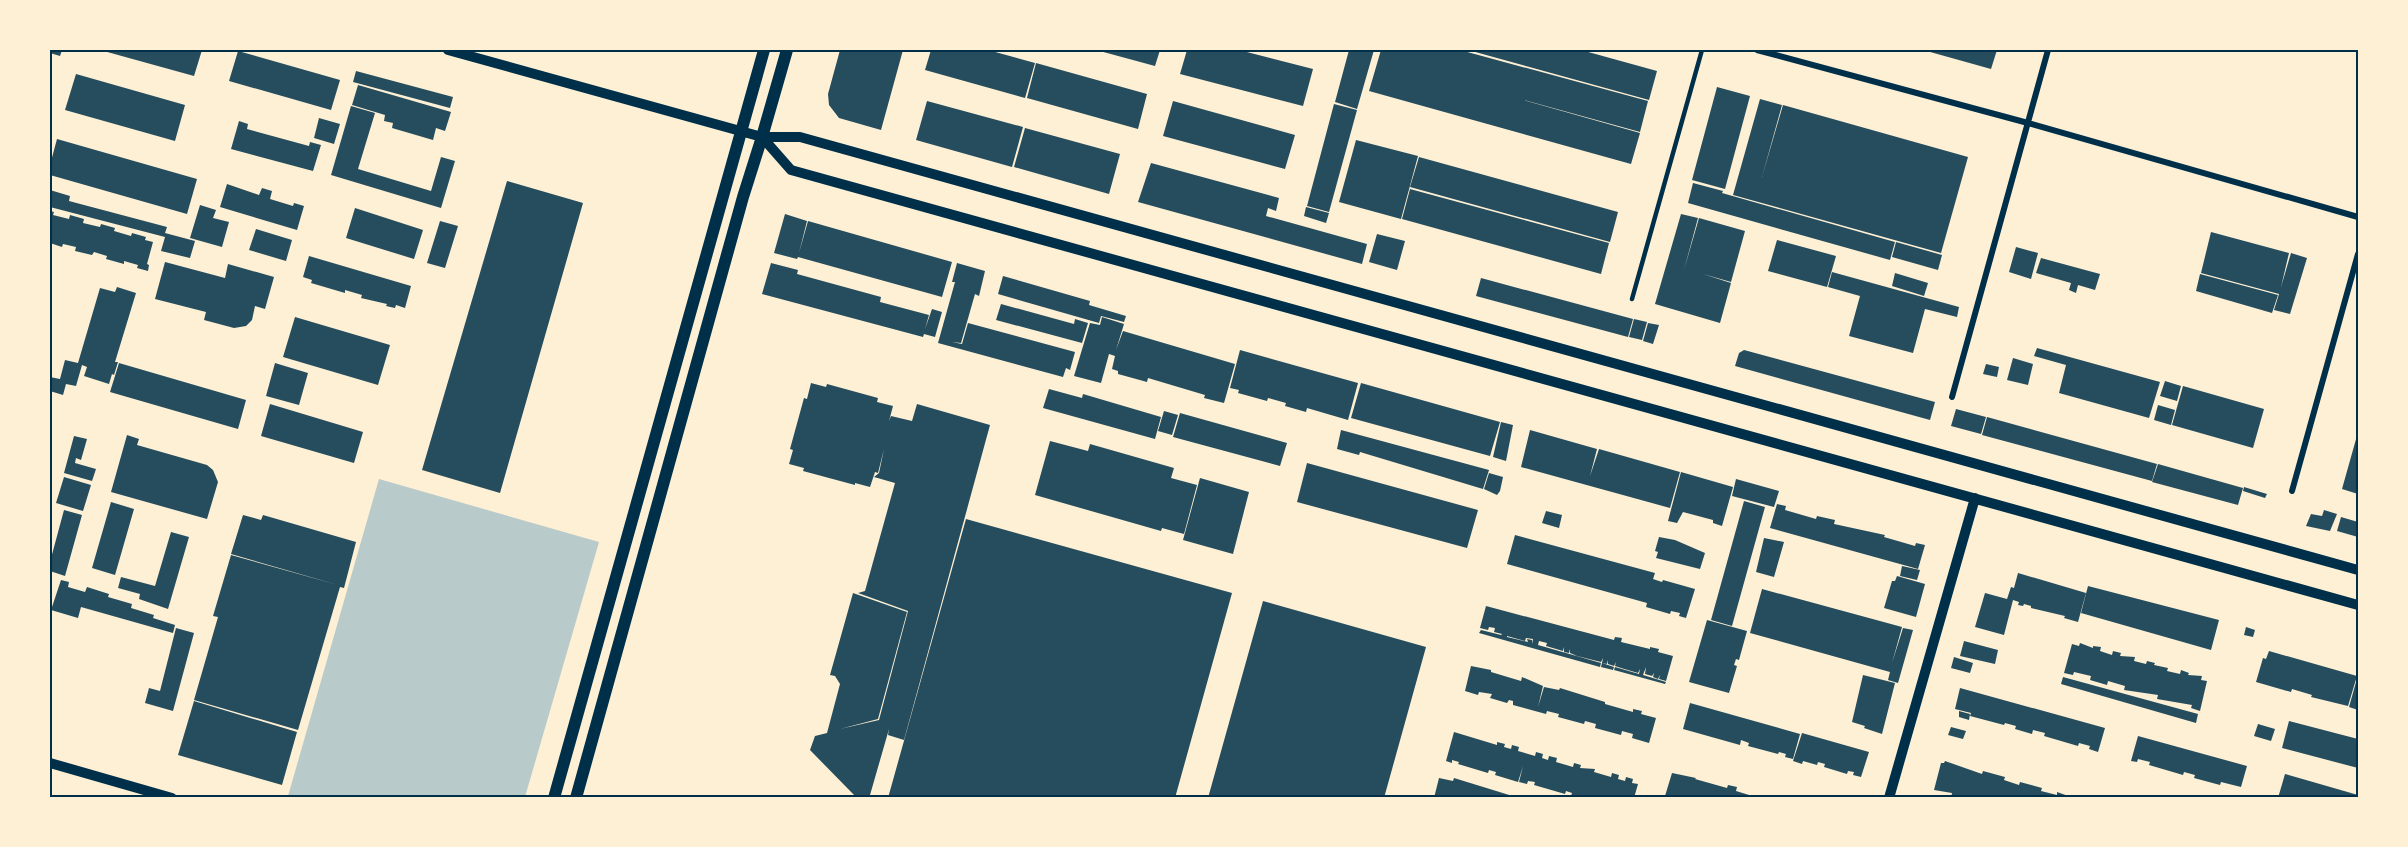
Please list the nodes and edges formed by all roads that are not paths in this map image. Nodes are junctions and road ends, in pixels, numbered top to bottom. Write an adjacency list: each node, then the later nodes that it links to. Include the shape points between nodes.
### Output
1 (448, 50): 8 (street)
2 (764, 50): 8 (main road)
3 (786, 50): 9 (main road)
4 (1702, 50): 12 (lane)
5 (1757, 50): 7 (street)
6 (2048, 50): 7 (street)
7 (2028, 123): 10 (street); 13 (street)
8 (742, 131): 9 (street); 20 (main road)
9 (762, 137): 15 (street, via 791,170); 16 (street, via 800,137); 21 (main road)
10 (2358, 217)
11 (2358, 254): 14 (street)
12 (1632, 299)
13 (1952, 397)
14 (2292, 491)
15 (1975, 498): 17 (street); 22 (street)
16 (2358, 570)
17 (2358, 605)
18 (50, 764): 19 (street)
19 (172, 798)
20 (554, 798)
21 (576, 798)
22 (1889, 798)

